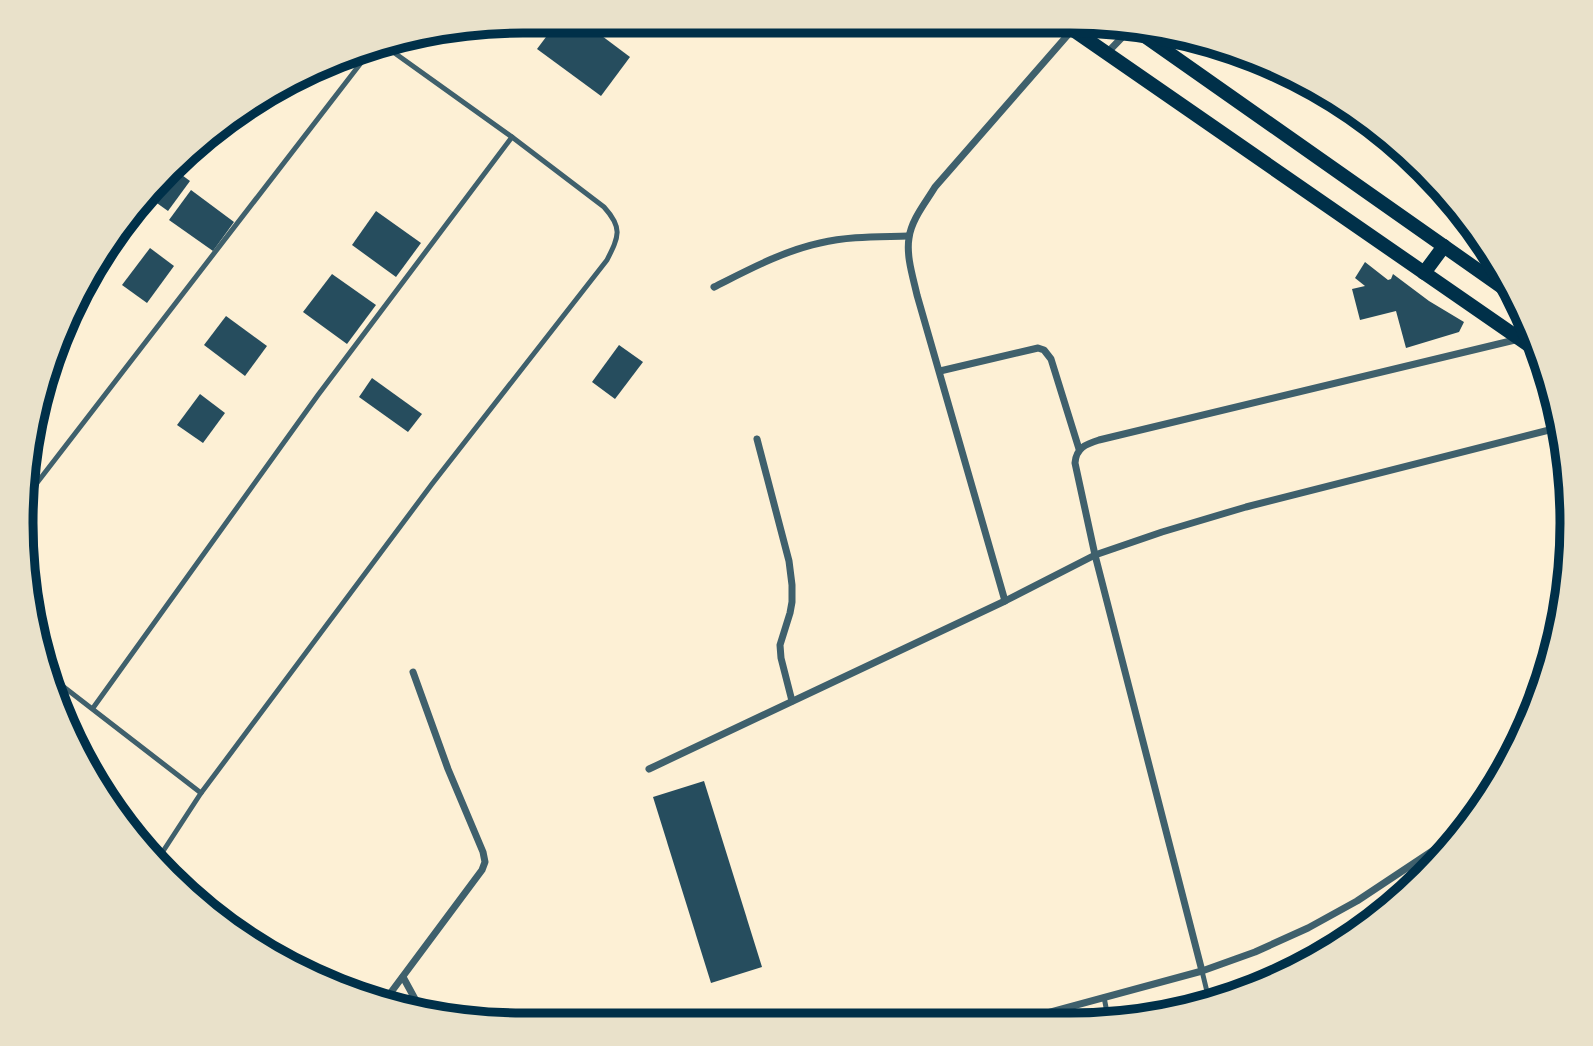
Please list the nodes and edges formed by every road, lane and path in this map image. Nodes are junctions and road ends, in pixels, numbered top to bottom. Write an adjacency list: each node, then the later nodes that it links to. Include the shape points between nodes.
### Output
1 (1065, 33): 9 (street, via 935,187)
2 (1079, 33): 6 (main road)
3 (1122, 36): 6 (street)
4 (1151, 40): 10 (main road)
5 (392, 51): 8 (lane)
6 (1107, 53): 11 (main road)
7 (363, 60): 20 (lane)
8 (512, 137): 26 (lane, via 318,395); 28 (lane, via 604,207 618,232 611,253)
9 (908, 236): 13 (street, via 819,243 782,254); 16 (street, via 917,295)
10 (1444, 246): 11 (main road); 12 (main road)
11 (1424, 273): 14 (main road)
12 (1497, 283)
13 (713, 287)
14 (1520, 339): 15 (main road); 19 (street, via 1099,440)
15 (1524, 342)
16 (940, 371): 19 (street, via 1044,350 1051,359); 22 (street)
17 (1550, 430): 21 (street, via 1246,507)
18 (757, 439): 25 (street, via 789,561 792,602 780,645)
19 (1079, 450): 21 (street, via 1075,463)
20 (34, 486)
21 (1095, 555): 22 (street); 31 (street)
22 (1004, 601): 25 (street)
23 (413, 672): 32 (street, via 485,862)
24 (61, 684): 26 (lane)
25 (792, 701): 27 (street)
26 (93, 708): 28 (lane)
27 (649, 769)
28 (201, 793): 30 (lane)
29 (1435, 849): 31 (street, via 1308,928)
30 (162, 853)
31 (1202, 971): 33 (lane); 35 (street)
32 (403, 977): 34 (street); 36 (street)
33 (1207, 993)
34 (390, 994)
35 (1104, 997): 37 (lane); 38 (street)
36 (416, 1000)
37 (1107, 1012)
38 (1046, 1013)

